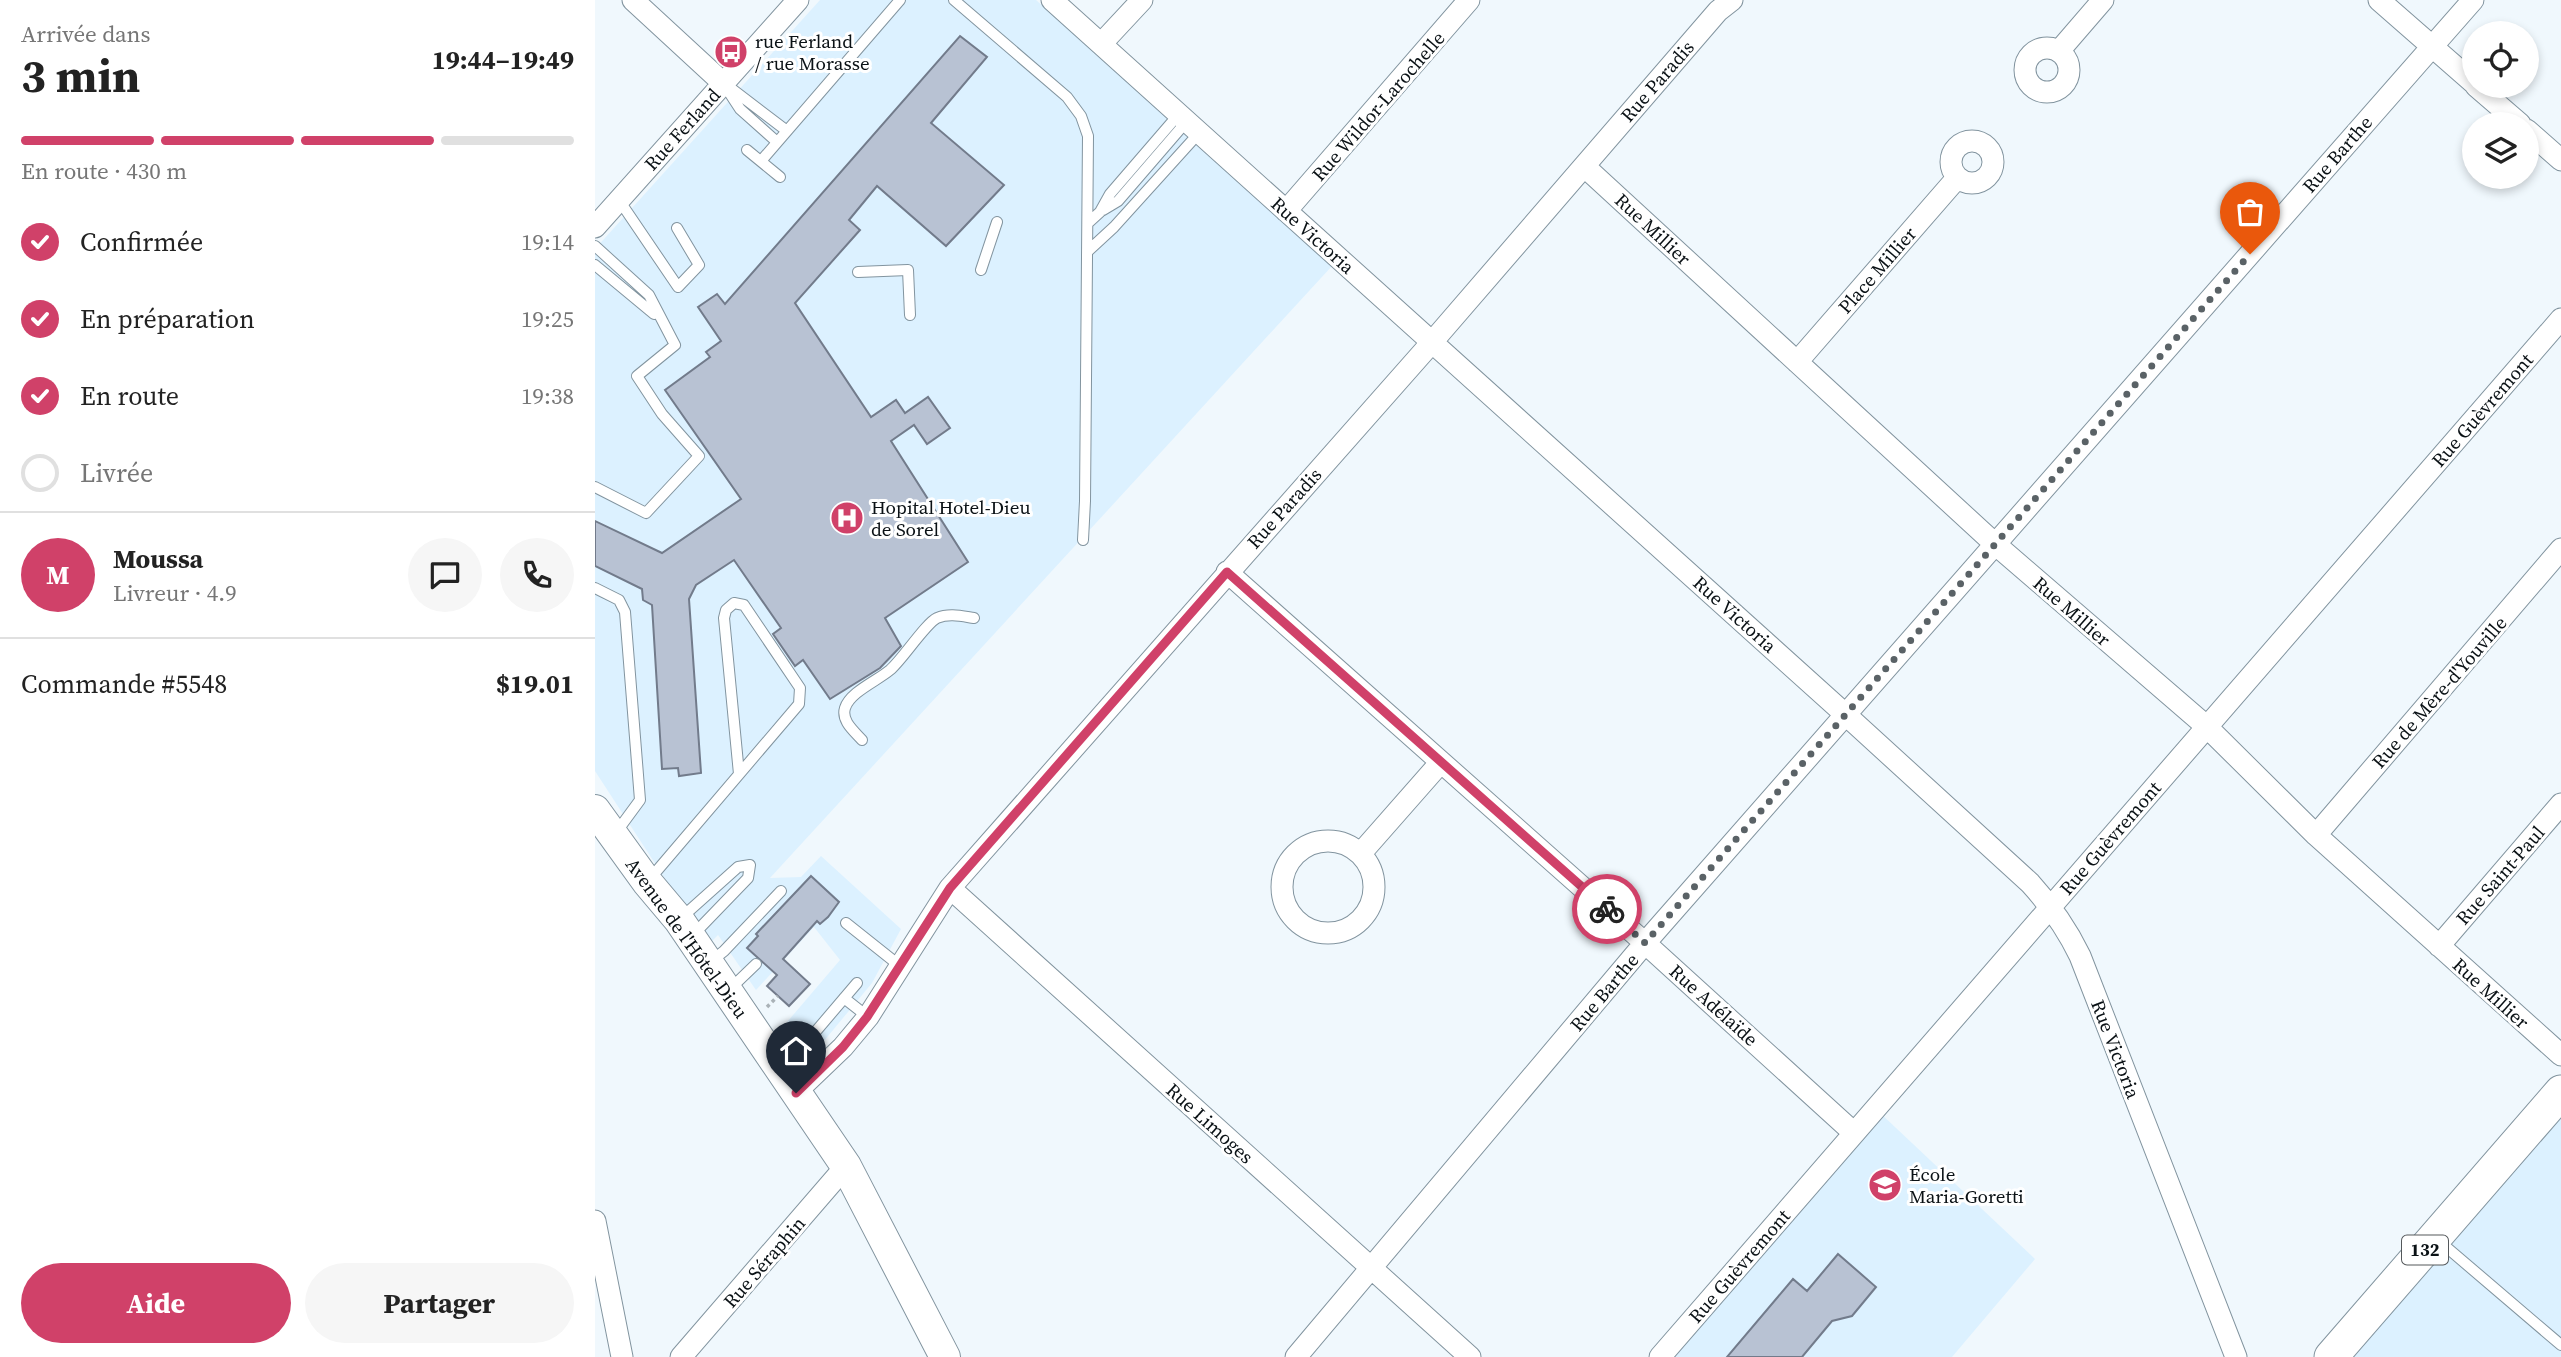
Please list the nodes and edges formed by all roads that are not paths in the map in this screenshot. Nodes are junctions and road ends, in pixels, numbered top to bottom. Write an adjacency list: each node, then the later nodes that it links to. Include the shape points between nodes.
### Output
1 (633, 0): 16 (street)
2 (798, 0): 16 (street, Rue Ferland)
3 (900, 0): 20 (lane)
4 (954, 0): 32 (lane, via 1067,97 1081,116 1089,145)
5 (1052, 0): 12 (street, Rue Victoria)
6 (1142, 0): 12 (street)
7 (1469, 0): 30 (street, Rue Wildor-Larochelle)
8 (2103, 0): 14 (street)
9 (2379, 0): 13 (street)
10 (2473, 0): 13 (street, Rue Barthe)
11 (1719, 4): 26 (street, Rue Paradis)
12 (1101, 44): 19 (street, Rue Victoria)
13 (2432, 47): 15 (street); 47 (street, Rue Barthe)
14 (2059, 51)
15 (2462, 74)
16 (723, 83): 20 (lane); 22 (lane, via 740,109); 29 (street, Rue Ferland)
17 (2490, 98): 18 (street)
18 (2506, 112)
19 (1188, 123): 30 (street, Rue Victoria); 32 (lane, via 1118,201); 36 (lane, via 1115,227)
20 (787, 131): 22 (lane)
21 (2539, 141): 24 (street)
22 (777, 142): 25 (lane)
23 (747, 150): 25 (lane)
24 (2561, 160)
25 (761, 161): 27 (lane)
26 (1584, 166): 43 (street, Rue Paradis); 44 (street, Rue Millier)
27 (779, 177)
28 (1957, 178): 44 (street, Place Millier)
29 (619, 200): 33 (street, Rue Ferland); 34 (lane, via 678,287 699,265)
30 (1286, 211): 43 (street, Rue Victoria)
31 (997, 222): 38 (lane)
32 (1088, 223): 36 (lane)
33 (595, 227)
34 (677, 228)
35 (595, 246): 42 (lane, via 640,284)
36 (1088, 251): 46 (lane)
37 (595, 265): 42 (lane)
38 (981, 270)
39 (858, 272): 40 (lane, via 908,270)
40 (910, 315)
41 (2561, 319): 53 (street, Rue Guèvremont)
42 (660, 320): 45 (lane, via 675,345 637,376 662,414 699,456 646,513)
43 (1433, 341): 49 (street, Rue Paradis); 52 (street, Rue Victoria)
44 (1797, 362): 47 (street, Rue Millier)
45 (595, 487)
46 (1083, 540)
47 (1996, 544): 52 (street, Rue Barthe); 53 (street, Rue Millier)
48 (2561, 549): 59 (street, Rue de Mère-d'Youville)
49 (1227, 572): 55 (street, Rue Adélaïde); 63 (street, Rue Paradis)
50 (595, 588): 60 (lane, via 619,600 625,612 640,800)
51 (974, 618): 54 (lane, via 951,614 934,619 891,670 851,699 844,714)
52 (1846, 715): 65 (street, Rue Victoria); 68 (street, Rue Barthe)
53 (2207, 726): 59 (street, Rue Millier); 65 (street, Rue Guèvremont)
54 (862, 740)
55 (1441, 762): 61 (street); 68 (street, Rue Adélaïde)
56 (739, 774): 56 (lane, via 799,704 800,688 744,605 734,603 724,618); 62 (lane)
57 (2561, 804): 69 (street, Rue Saint-Paul)
58 (595, 810): 60 (street, Avenue de l'Hôtel-Dieu)
59 (2316, 835): 69 (street, Rue Millier)
60 (614, 836): 62 (street, Avenue de l'Hôtel-Dieu)
61 (1361, 853): 61 (street, via 1375,880 1369,910 1345,930 1330,933 1301,925 1290,914 1282,885 1293,856 1304,846 1333,840)
62 (647, 882): 67 (street, Avenue de l'Hôtel-Dieu)
63 (950, 888): 72 (street, Rue Paradis); 85 (street, Rue Limoges)
64 (781, 891): 70 (lane)
65 (2051, 907): 81 (street, Rue Guèvremont); 93 (street, Rue Victoria, via 2080,956)
66 (846, 923): 72 (lane)
67 (685, 929): 67 (lane, via 748,878 750,865 738,867); 70 (street, Avenue de l'Hôtel-Dieu)
68 (1645, 943): 81 (street, Rue Adélaïde); 85 (street, Rue Barthe)
69 (2439, 946): 78 (street, Rue Millier)
70 (708, 963): 74 (street, Avenue de l'Hôtel-Dieu)
71 (756, 964): 74 (lane)
72 (900, 965): 76 (street, Rue Paradis)
73 (857, 983): 75 (lane)
74 (727, 991): 80 (street, Avenue de l'Hôtel-Dieu)
75 (844, 998): 76 (lane); 77 (lane)
76 (867, 1017): 80 (street, Rue Paradis)
77 (811, 1037)
78 (2561, 1055)
79 (2561, 1092): 84 (main road, 132)
80 (796, 1093): 82 (street, Avenue de l'Hôtel-Dieu)
81 (1854, 1133): 92 (street, Rue Guèvremont)
82 (846, 1167): 88 (street, Rue Séraphin); 89 (street, Avenue de l'Hôtel-Dieu)
83 (595, 1221): 87 (street)
84 (2436, 1239): 86 (lane); 94 (main road, 132)
85 (1372, 1268): 90 (street, Rue Barthe); 91 (street, Rue Limoges)
86 (2561, 1345)
87 (622, 1357)
88 (681, 1357)
89 (945, 1357)
90 (1296, 1357)
91 (1469, 1357)
92 (1660, 1357)
93 (2236, 1357)
94 (2331, 1357)

